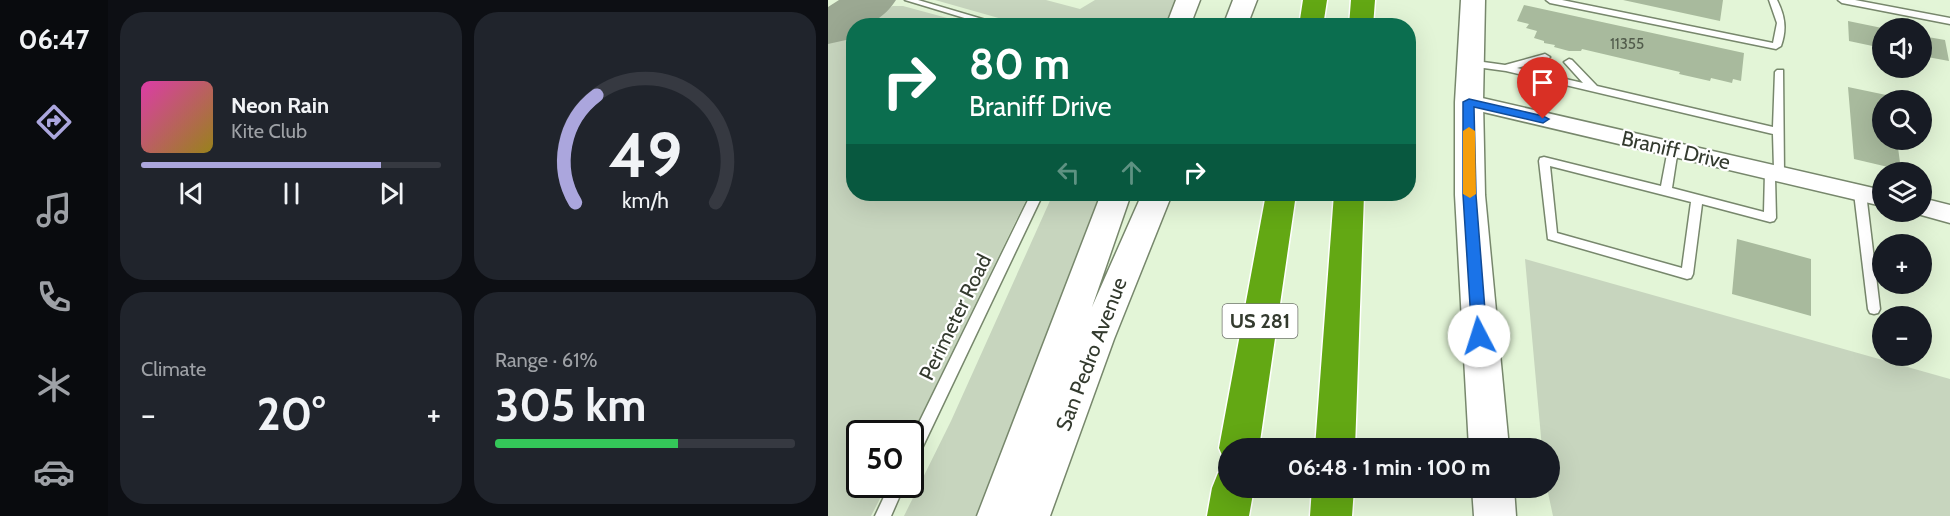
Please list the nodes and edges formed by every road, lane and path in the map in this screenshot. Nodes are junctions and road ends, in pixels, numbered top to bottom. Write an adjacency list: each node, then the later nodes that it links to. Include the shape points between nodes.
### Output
1 (909, 0): 10 (lane)
2 (1188, 0): 11 (main road)
3 (1245, 0): 12 (main road)
4 (1315, 0): 13 (highway)
5 (1363, 0): 14 (highway)
6 (1473, 0): 18 (main road)
7 (1550, 0): 8 (lane, via 1776,46 1782,33 1782,18)
8 (1773, 0)
9 (1842, 0): 15 (lane)
10 (973, 18)
11 (1181, 18)
12 (1237, 18)
13 (1312, 18)
14 (1362, 18)
15 (1950, 21)
16 (1545, 57): 19 (lane)
17 (1569, 62): 21 (lane)
18 (1469, 63): 19 (lane); 22 (main road)
19 (1506, 68): 21 (lane)
20 (1780, 72): 23 (lane)
21 (1594, 89): 23 (lane)
22 (1469, 102): 24 (street, Braniff Drive); 41 (main road, via 1472,241)
23 (1778, 132): 25 (lane)
24 (1673, 149): 25 (street, Braniff Drive); 26 (lane)
25 (1774, 173): 27 (street, Braniff Drive); 29 (lane, via 1770,218)
26 (1666, 191): 29 (lane); 29 (lane, via 1544,161 1552,236 1687,274)
27 (1860, 193): 28 (street, Braniff Drive); 37 (lane)
28 (1872, 196)
29 (1697, 200)
30 (1034, 201): 38 (lane, Perimeter Road)
31 (1113, 201): 47 (main road, San Pedro Avenue)
32 (1154, 201): 48 (main road, San Pedro Avenue, via 1096,339)
33 (1280, 201): 39 (highway, US 281)
34 (1349, 201): 40 (highway)
35 (1932, 210): 36 (street)
36 (1950, 214)
37 (1874, 306)
38 (924, 429)
39 (1241, 438)
40 (1336, 438)
41 (1488, 438)
42 (891, 498): 46 (lane)
43 (1231, 498): 49 (highway)
44 (1332, 498): 50 (highway)
45 (1494, 498): 51 (main road)
46 (883, 516)
47 (998, 516)
48 (1029, 516)
49 (1228, 516)
50 (1331, 516)
51 (1495, 516)

